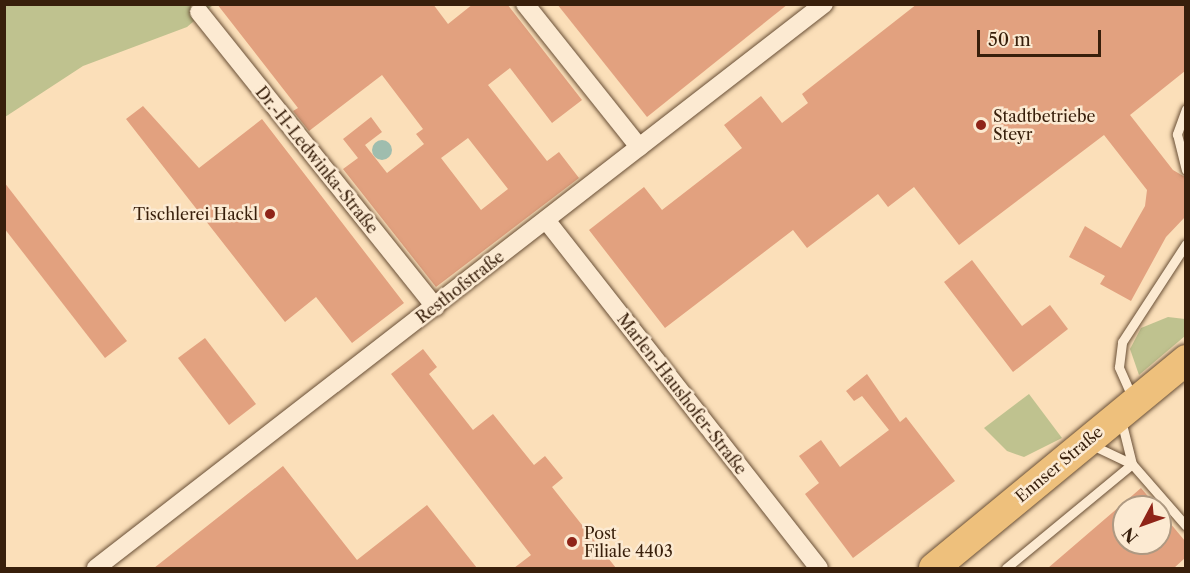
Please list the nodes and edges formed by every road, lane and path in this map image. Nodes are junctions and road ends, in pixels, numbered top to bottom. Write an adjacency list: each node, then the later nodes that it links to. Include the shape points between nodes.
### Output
1 (525, 4): 5 (street)
2 (824, 4): 5 (street, Resthofstraße)
3 (199, 12): 9 (street, Dr.-H-Ledwinka-Straße)
4 (1185, 109): 6 (lane, via 1177,134)
5 (639, 147): 7 (street, Resthofstraße)
6 (1185, 170)
7 (546, 220): 9 (street, Resthofstraße); 16 (street, Marlen-Haushofer-Straße)
8 (1185, 244): 11 (lane, via 1122,342 1120,374)
9 (435, 307): 15 (street, Resthofstraße)
10 (1185, 360): 11 (main road, Ennser Straße)
11 (1126, 408): 12 (main road, Ennser Straße); 13 (lane)
12 (1086, 442): 13 (lane); 17 (main road, Ennser Straße)
13 (1132, 464): 14 (lane); 18 (lane)
14 (1185, 526)
15 (96, 568)
16 (819, 568)
17 (934, 568)
18 (1006, 568)

